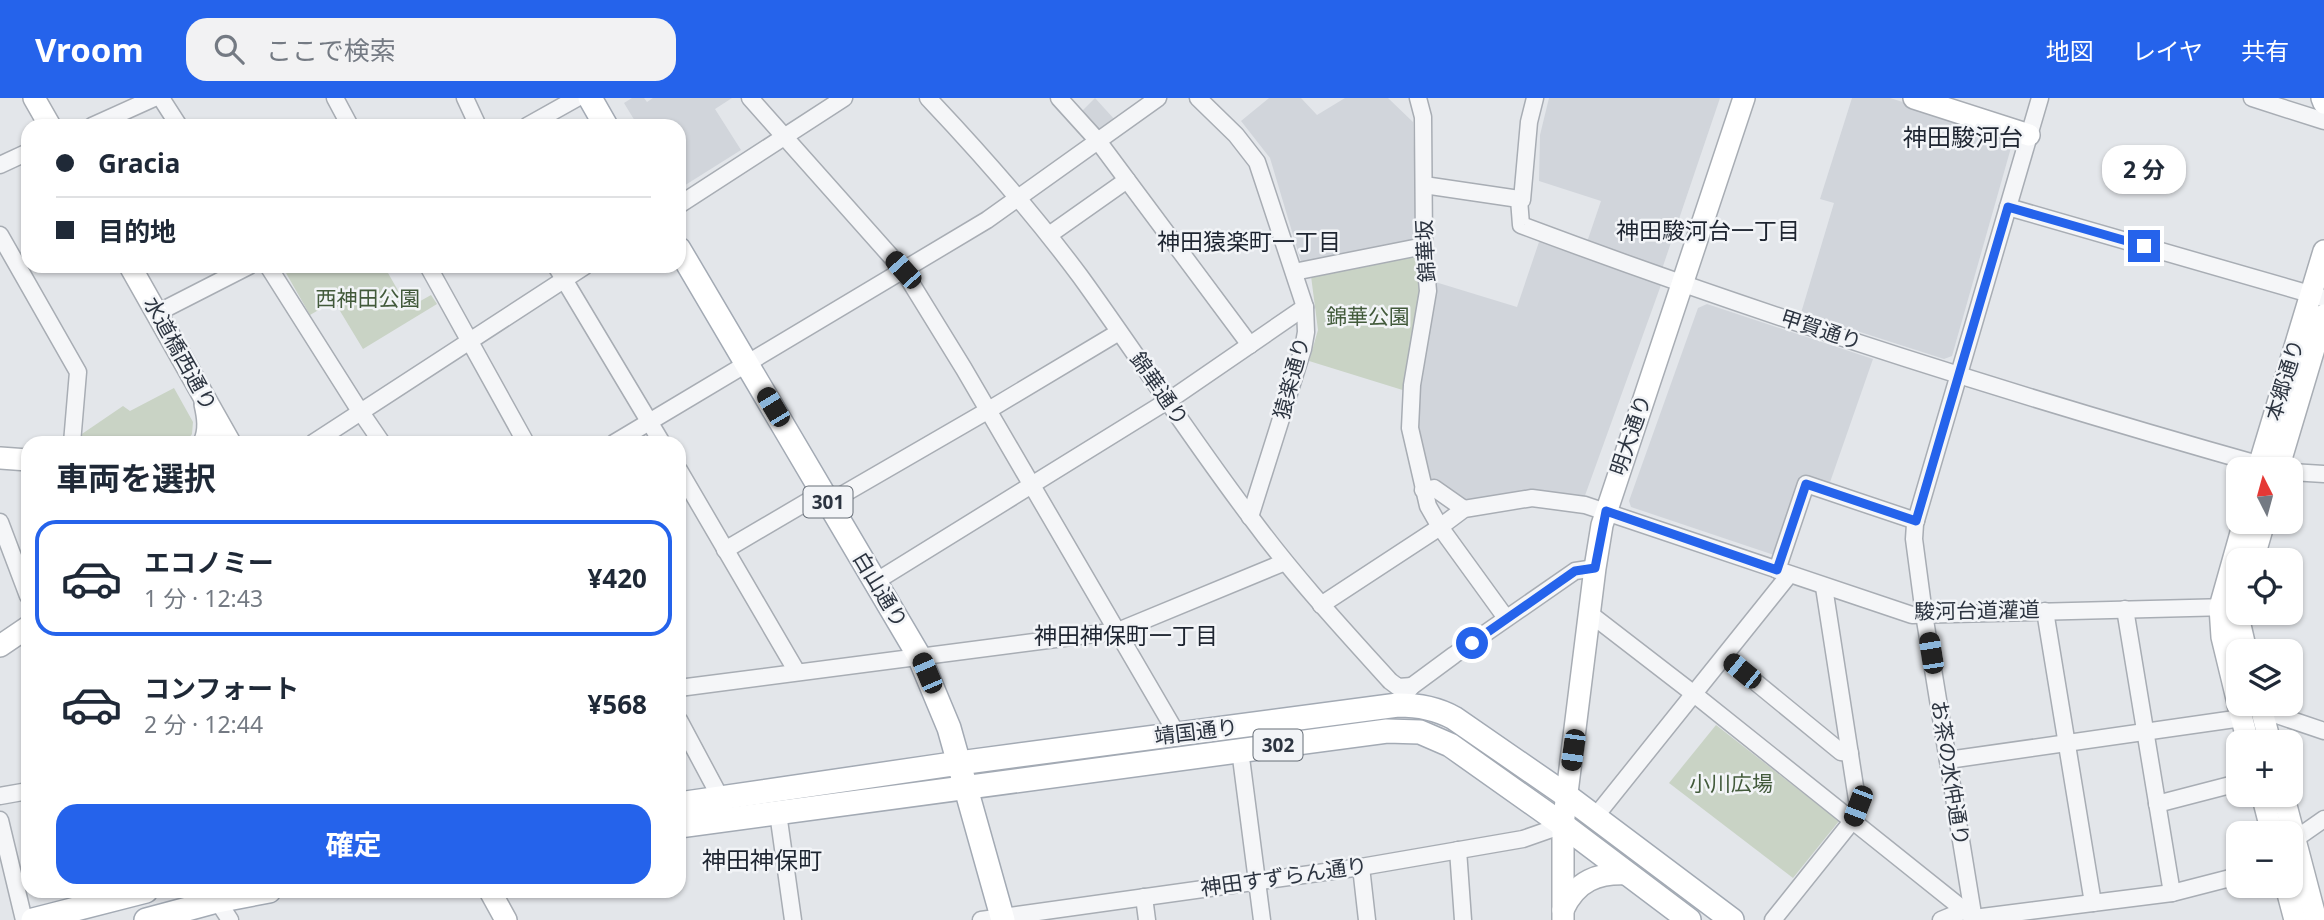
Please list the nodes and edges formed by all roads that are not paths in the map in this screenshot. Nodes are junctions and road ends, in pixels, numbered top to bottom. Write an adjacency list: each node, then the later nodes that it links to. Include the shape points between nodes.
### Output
1 (34, 98): 23 (street)
2 (154, 98): 24 (street)
3 (161, 98): 25 (street)
4 (335, 98): 26 (street)
5 (465, 98): 27 (street)
6 (577, 98): 28 (street)
7 (590, 98): 29 (main road)
8 (750, 98): 32 (street)
9 (845, 98): 32 (street)
10 (928, 98): 38 (street, 錦華通り)
11 (1059, 98): 33 (street)
12 (1158, 98): 33 (street)
13 (1198, 98): 49 (street, 猿楽通り, via 1257,162)
14 (1418, 98): 37 (street, 錦華坂, via 1423,117)
15 (1535, 98): 39 (street)
16 (1744, 98): 56 (street, 明大通り)
17 (1913, 98): 22 (street)
18 (2040, 98): 31 (street, お茶の水仲通り)
19 (2252, 98): 30 (street)
20 (2322, 98): 21 (street)
21 (2324, 103)
22 (1950, 104): 31 (street)
23 (46, 119)
24 (108, 119)
25 (174, 119)
26 (346, 119)
27 (475, 119)
28 (540, 119)
29 (602, 119)
30 (2324, 121)
31 (2029, 135): 41 (street, お茶の水仲通り)
32 (785, 137): 40 (street); 47 (street)
33 (1098, 141): 36 (street); 38 (street)
34 (21, 155): 35 (street)
35 (0, 165)
36 (1127, 180): 43 (street); 63 (street)
37 (1424, 185): 39 (street); 44 (street, 錦華坂)
38 (1019, 197): 43 (street, 錦華通り); 47 (street)
39 (1519, 199): 56 (street, 甲賀通り, via 1521,225)
40 (686, 201)
41 (2008, 207): 57 (street); 65 (street, お茶の水仲通り)
42 (0, 235): 48 (street)
43 (1049, 235): 61 (street, 錦華通り)
44 (1424, 246): 49 (street); 88 (street, 錦華坂, via 1428,291 1412,385 1410,429)
45 (2324, 251): 57 (street, 本郷通り)
46 (686, 261): 64 (main road, 白山通り / 301)
47 (903, 270): 64 (street); 68 (street)
48 (21, 271)
49 (1294, 272): 58 (street, 猿楽通り)
50 (22, 273): 71 (street, via 79,372)
51 (134, 273): 59 (street, 水道橋西通り)
52 (235, 273): 59 (street)
53 (272, 273): 69 (street)
54 (432, 273): 62 (street)
55 (560, 273): 62 (street); 70 (street)
56 (1683, 285): 65 (street, 甲賀通り); 91 (street, 明大通り)
57 (2318, 296): 80 (street, 本郷通り)
58 (1305, 307): 63 (street); 92 (street, 猿楽通り, via 1303,349)
59 (157, 313): 66 (street, 水道橋西通り)
60 (2324, 314): 81 (street, 本郷通り)
61 (1119, 332): 67 (street, 錦華通り); 68 (street)
62 (470, 342): 69 (street); 76 (street)
63 (1250, 345): 67 (street)
64 (747, 362): 70 (street); 89 (main road, 白山通り / 301)
65 (1959, 375): 79 (street, 甲賀通り); 93 (street, お茶の水仲通り)
66 (201, 390): 72 (street, via 208,424); 73 (street, 水道橋西通り)
67 (1167, 401): 87 (street); 92 (street, 錦華通り)
68 (987, 411): 87 (street); 89 (street)
69 (360, 412): 74 (street); 75 (street)
70 (649, 422): 77 (street); 78 (street)
71 (73, 436)
72 (205, 436)
73 (226, 436)
74 (324, 436)
75 (377, 436)
76 (522, 436)
77 (626, 436)
78 (658, 436)
79 (2231, 457)
80 (2271, 457)
81 (2272, 457)
82 (0, 458): 83 (street)
83 (21, 460)
84 (2303, 473): 85 (street)
85 (2324, 474)
86 (686, 482): 96 (street)
87 (1032, 485): 101 (street); 111 (street)
88 (1423, 490): 90 (street, via 1434,488); 95 (street, 錦華坂)
89 (825, 498): 96 (street); 101 (main road, 白山通り / 301)
90 (1464, 509): 91 (street, 駿河台道灌道, via 1532,498); 95 (street)
91 (1606, 511): 98 (street, 明大通り); 99 (street, 駿河台道灌道)
92 (1250, 517): 97 (street, 錦華通り)
93 (1916, 521): 99 (street, via 1806,484); 108 (street, お茶の水仲通り, via 1914,539)
94 (1, 525): 100 (street)
95 (1440, 527): 103 (street); 109 (street, 錦華坂)
96 (725, 550): 117 (street)
97 (1284, 562): 103 (street, 錦華通り); 111 (street)
98 (1595, 568): 107 (street, 明大通り); 109 (street, via 1575,571)
99 (1783, 572): 102 (street, 駿河台道灌道); 116 (street)
100 (21, 578)
101 (875, 582): 115 (main road, 白山通り / 301)
102 (1825, 587): 108 (street, 駿河台道灌道, via 1912,615); 132 (street)
103 (1321, 605): 118 (street, 錦華通り)
104 (2125, 609): 105 (street, 駿河台道灌道); 106 (street, 駿河台道灌道); 127 (street)
105 (2226, 609)
106 (2045, 611): 108 (street, 駿河台道灌道); 130 (street)
107 (1589, 613): 121 (street); 139 (street, 明大通り)
108 (1924, 614): 133 (street, お茶の水仲通り)
109 (1506, 618): 119 (street)
110 (2227, 625): 114 (street, via 2222,639)
111 (1118, 631): 115 (street); 128 (street)
112 (21, 632): 113 (street)
113 (0, 646)
114 (2226, 650)
115 (919, 656): 117 (street); 134 (main road, 白山通り / 301, via 946,718)
116 (1725, 657): 121 (street); 132 (street, via 1841,752)
117 (797, 672): 120 (street)
118 (1390, 681): 119 (street, via 1398,687); 122 (street, 錦華通り)
119 (1412, 686): 122 (street)
120 (686, 687)
121 (1694, 694): 144 (street); 147 (street)
122 (1398, 705): 125 (street, via 1386,720); 128 (main road, 靖国通り / 302); 139 (main road, 靖国通り / 302, via 1428,707 1454,718)
123 (2226, 713): 127 (street)
124 (2274, 716): 126 (street)
125 (1387, 731): 131 (main road, 靖国通り / 302); 149 (main road, 靖国通り / 302, via 1420,732 1450,745)
126 (2324, 731)
127 (2144, 733): 130 (street); 140 (street)
128 (1177, 734): 134 (main road, 靖国通り / 302)
129 (686, 735): 142 (street)
130 (2065, 744): 133 (street); 163 (street)
131 (1240, 750): 135 (main road, 靖国通り / 302); 156 (street)
132 (1850, 752): 147 (street, via 1858,806)
133 (1948, 760): 166 (street, お茶の水仲通り)
134 (959, 763): 135 (main road, 白山通り / 301); 142 (main road, 靖国通り / 302)
135 (966, 786): 143 (main road, 靖国通り / 302); 167 (main road, 白山通り / 301)
136 (2226, 786): 140 (street)
137 (21, 792): 138 (street)
138 (0, 796)
139 (1567, 796): 144 (main road, 靖国通り / 302); 149 (street, 明大通り)
140 (2157, 804): 157 (street)
141 (686, 805): 142 (main road, 靖国通り / 302)
142 (721, 809): 143 (main road, 靖国通り / 302); 148 (main road, 靖国通り / 302)
143 (778, 813): 172 (street)
144 (1595, 817): 178 (main road, 靖国通り / 302)
145 (2324, 819): 150 (street)
146 (0, 820): 168 (street)
147 (1853, 820): 166 (street); 179 (street)
148 (686, 823)
149 (1563, 825): 151 (street, 神田すずらん通り, via 1522,839); 154 (main road, 靖国通り / 302); 165 (street, 明大通り)
150 (2303, 834)
151 (1458, 850): 152 (street, 神田すずらん通り); 176 (street)
152 (1361, 867): 156 (street, 神田すずらん通り); 175 (street)
153 (2303, 873): 182 (street)
154 (1629, 874): 165 (street, via 1610,873 1576,889); 177 (main road, 靖国通り / 302)
155 (2226, 879): 157 (street)
156 (1257, 881): 158 (street, 神田すずらん通り); 174 (street)
157 (2172, 893): 163 (street)
158 (1144, 897): 167 (street, 神田すずらん通り); 173 (street)
159 (119, 898): 169 (main road)
160 (242, 898): 164 (main road)
161 (494, 898): 171 (street)
162 (2289, 898): 181 (street)
163 (2093, 903): 166 (street)
164 (219, 904): 170 (main road)
165 (1562, 916)
166 (1970, 916): 180 (street)
167 (995, 919)
168 (24, 920)
169 (33, 920)
170 (146, 920)
171 (506, 920)
172 (793, 920)
173 (1147, 920)
174 (1262, 920)
175 (1367, 920)
176 (1463, 920)
177 (1689, 920)
178 (1732, 920)
179 (1773, 920)
180 (1941, 920)
181 (2295, 920)
182 (2316, 920)

